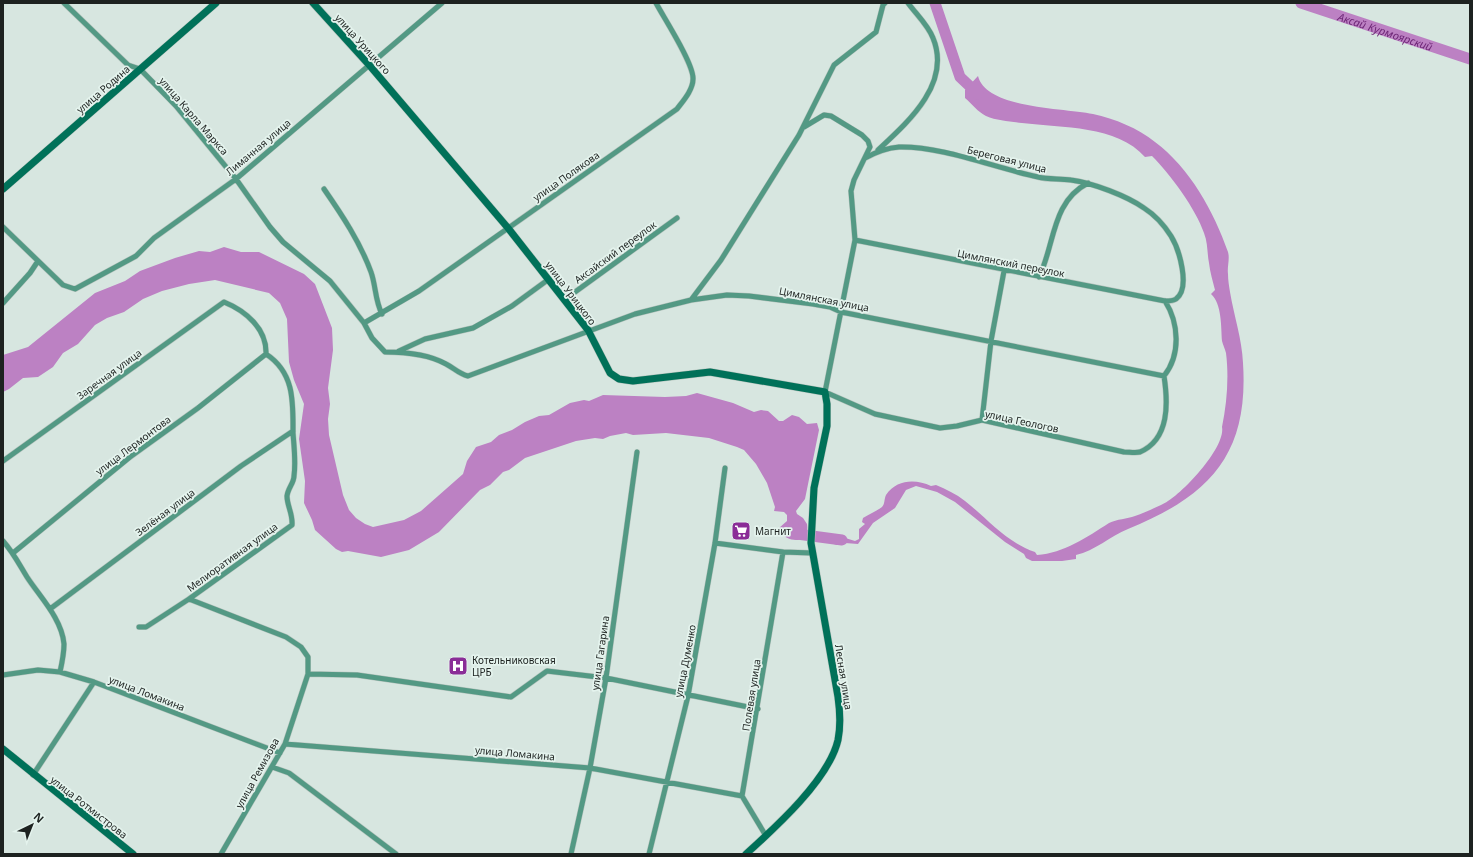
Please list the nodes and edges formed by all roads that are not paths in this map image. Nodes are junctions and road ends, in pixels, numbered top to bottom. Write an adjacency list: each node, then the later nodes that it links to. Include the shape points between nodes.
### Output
1 (64, 3): 9 (street, улица Карла Маркса, via 128,65)
2 (216, 3): 9 (street, улица Родина)
3 (313, 3): 8 (street, улица Урицкого)
4 (442, 3): 8 (street, Лиманная улица)
5 (656, 3): 19 (street, улица Полякова, via 692,72 692,84 683,101 677,109)
6 (885, 3): 10 (street, via 876,32 834,65)
7 (908, 3): 11 (street, via 934,39 936,73 926,99 918,111)
8 (370, 66): 13 (street, Лиманная улица); 19 (street, улица Урицкого)
9 (140, 69): 13 (street, улица Карла Маркса, via 176,106); 15 (street, улица Родина)
10 (804, 127): 12 (street, via 824,115 831,116 868,141 870,147); 26 (street, via 722,260)
11 (878, 151): 12 (street, Береговая улица); 14 (street, Береговая улица, via 899,147 939,152 1039,178 1070,179)
12 (865, 158): 20 (street, via 854,180 852,191)
13 (236, 179): 21 (street, Лиманная улица, via 154,238 136,256 75,289 63,285); 31 (street, улица Карла Маркса, via 283,242 330,282)
14 (1088, 183): 23 (street, via 1075,190 1056,222); 27 (street, Береговая улица, via 1143,207 1154,215 1172,238 1182,262 1183,286 1175,300)
15 (3, 189)
16 (324, 189): 30 (street, via 362,251 372,275)
17 (677, 218): 25 (street, Аксайский переулок)
18 (3, 227): 21 (street)
19 (508, 228): 24 (street, улица Урицкого); 30 (street, улица Полякова)
20 (855, 240): 22 (street, Цимлянский переулок); 29 (street)
21 (38, 261): 28 (street)
22 (1004, 271): 23 (street, Цимлянский переулок); 33 (street)
23 (1039, 278): 27 (street, Цимлянский переулок)
24 (549, 279): 25 (street, улица Урицкого); 34 (street, via 512,306 474,328 425,339)
25 (564, 300): 32 (street, улица Урицкого)
26 (691, 300): 29 (street, Цимлянская улица, via 727,295 749,296 814,304); 32 (street, Цимлянская улица)
27 (1165, 301): 36 (street, via 1172,312 1176,329 1172,367)
28 (3, 303)
29 (841, 312): 33 (street, Цимлянская улица); 37 (street)
30 (382, 314): 31 (street, улица Полякова)
31 (364, 323): 34 (street, Цимлянская улица, via 384,352)
32 (588, 330): 34 (street, Цимлянская улица, via 468,376 426,356); 37 (street, улица Урицкого, via 610,373 624,380 710,372)
33 (991, 341): 36 (street, Цимлянская улица); 38 (street)
34 (399, 352)
35 (266, 354): 39 (street, Мелиоративная улица, via 284,371 292,390); 41 (street, Заречная улица, via 267,346 261,330 241,310 224,302); 46 (street, улица Лермонтова, via 130,457)
36 (1164, 376): 38 (street, улица Геологов, via 1167,397 1162,429 1152,443 1139,452 1124,452)
37 (825, 392): 38 (street, улица Геологов, via 875,414 940,428); 47 (street, Лесная улица, via 827,426 814,488 810,526)
38 (982, 420)
39 (293, 431): 48 (street, Мелиоративная улица, via 295,475 287,501 293,516 292,525); 49 (street, Зелёная улица, via 259,453)
40 (637, 452): 54 (street, улица Гагарина)
41 (3, 461)
42 (725, 468): 44 (street, улица Думенко)
43 (3, 541): 46 (street)
44 (716, 542): 45 (street); 56 (street, улица Думенко)
45 (783, 552): 47 (street); 57 (street, Полевая улица)
46 (13, 553): 49 (street)
47 (812, 553): 66 (street, Лесная улица, via 838,697 839,733 832,755 817,779)
48 (189, 599): 50 (street, Мелиоративная улица, via 146,627); 52 (street, Мелиоративная улица, via 286,637 301,647 308,657)
49 (50, 610): 51 (street, via 64,644)
50 (140, 627)
51 (60, 672): 53 (street, улица Ломакина, via 38,670); 55 (street, улица Ломакина)
52 (308, 674): 54 (street, via 357,675 512,698 548,672); 58 (street, улица Ремизова)
53 (3, 675)
54 (606, 678): 56 (street); 62 (street, улица Гагарина)
55 (94, 682): 60 (street, улица Ломакина); 63 (street)
56 (688, 696): 57 (street); 64 (street, улица Думенко)
57 (758, 709): 65 (street, Полевая улица)
58 (285, 744): 60 (street, улица Ремизова); 62 (street, улица Ломакина)
59 (3, 749): 63 (street, улица Ротмистрова)
60 (280, 753): 61 (street, улица Ремизова)
61 (272, 767): 68 (street, улица Ремизова); 69 (street, via 289,773)
62 (590, 768): 64 (street, улица Ломакина); 70 (street, улица Гагарина)
63 (33, 775): 67 (street, улица Ротмистрова)
64 (667, 781): 65 (street, улица Ломакина); 71 (street, улица Думенко)
65 (742, 796): 66 (street)
66 (766, 836): 72 (street, Лесная улица)
67 (133, 854)
68 (221, 854)
69 (396, 854)
70 (571, 854)
71 (649, 854)
72 (746, 854)

